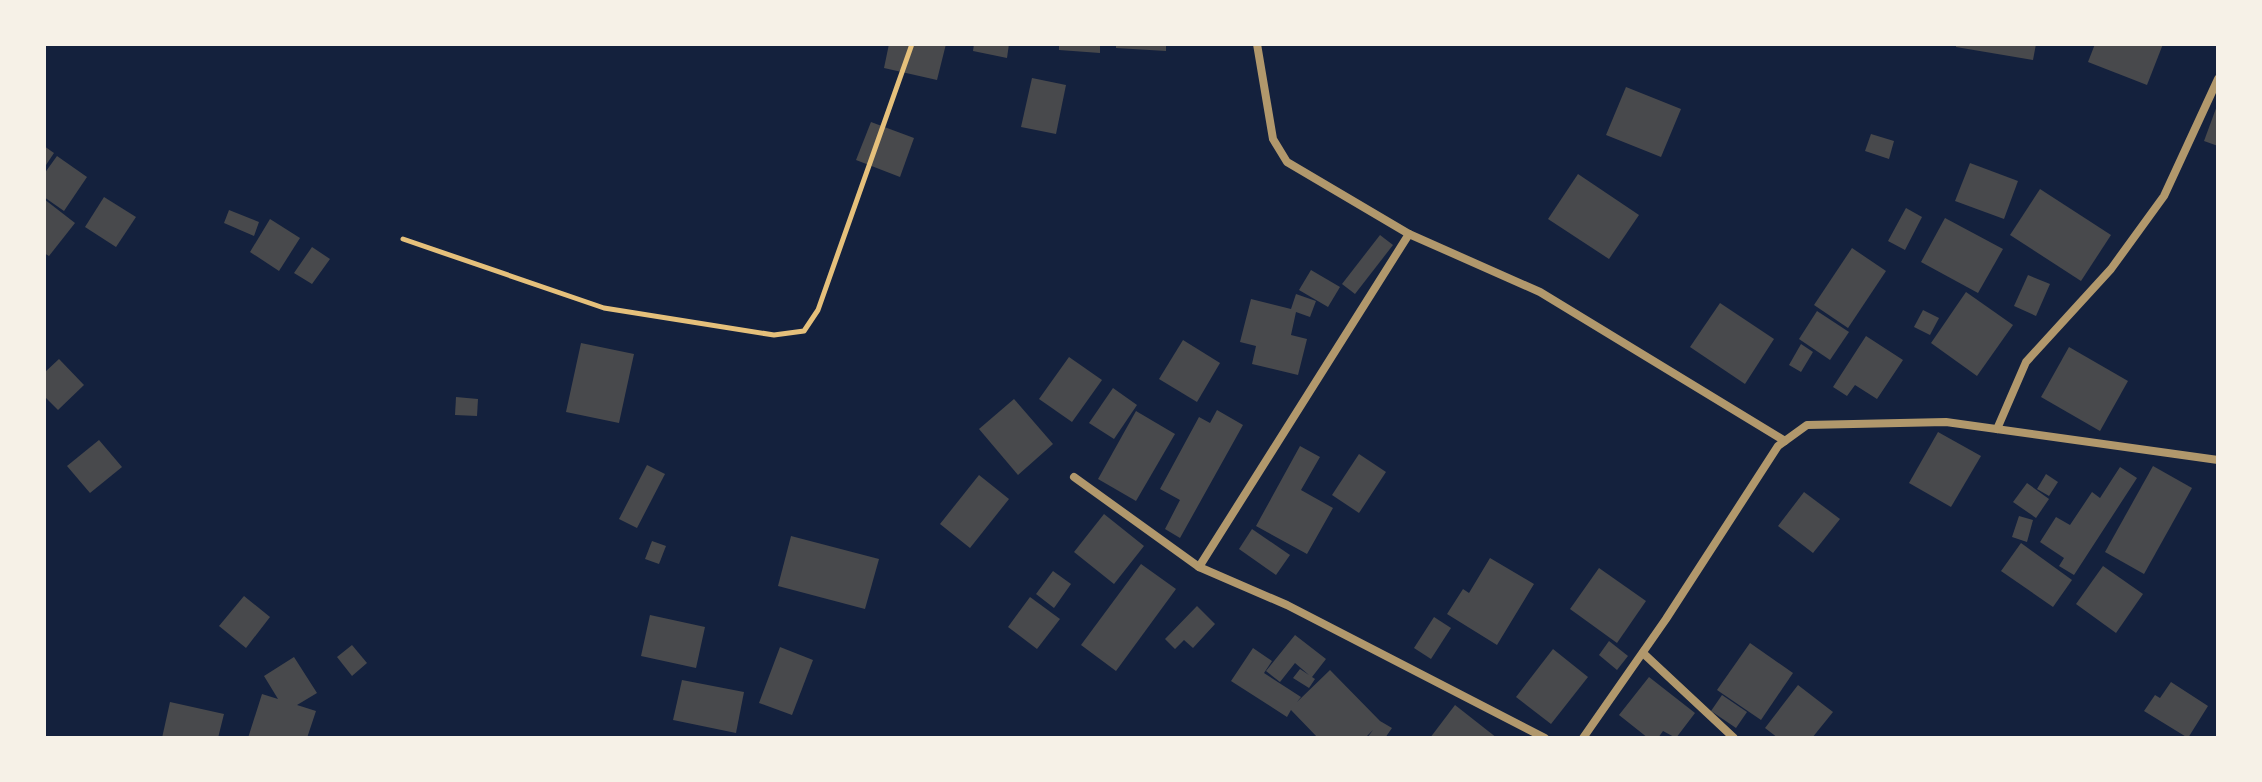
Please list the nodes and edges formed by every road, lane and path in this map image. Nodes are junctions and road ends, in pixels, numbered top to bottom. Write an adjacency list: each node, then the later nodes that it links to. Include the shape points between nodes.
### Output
1 (912, 44): 5 (path, via 818,310 804,331 774,335 604,308)
2 (1257, 44): 4 (street, via 1273,139 1287,162)
3 (2218, 79): 6 (street, via 2164,196 2111,269 2026,362)
4 (1409, 234): 7 (street, via 1540,292); 10 (street)
5 (403, 239)
6 (1997, 429): 7 (street, via 1946,422 1807,425); 8 (street)
7 (1785, 441): 11 (street)
8 (2218, 460)
9 (1074, 477): 10 (street)
10 (1199, 567): 12 (street, via 1287,605)
11 (1643, 653): 13 (street); 14 (street)
12 (1545, 738)
13 (1583, 738)
14 (1734, 738)

